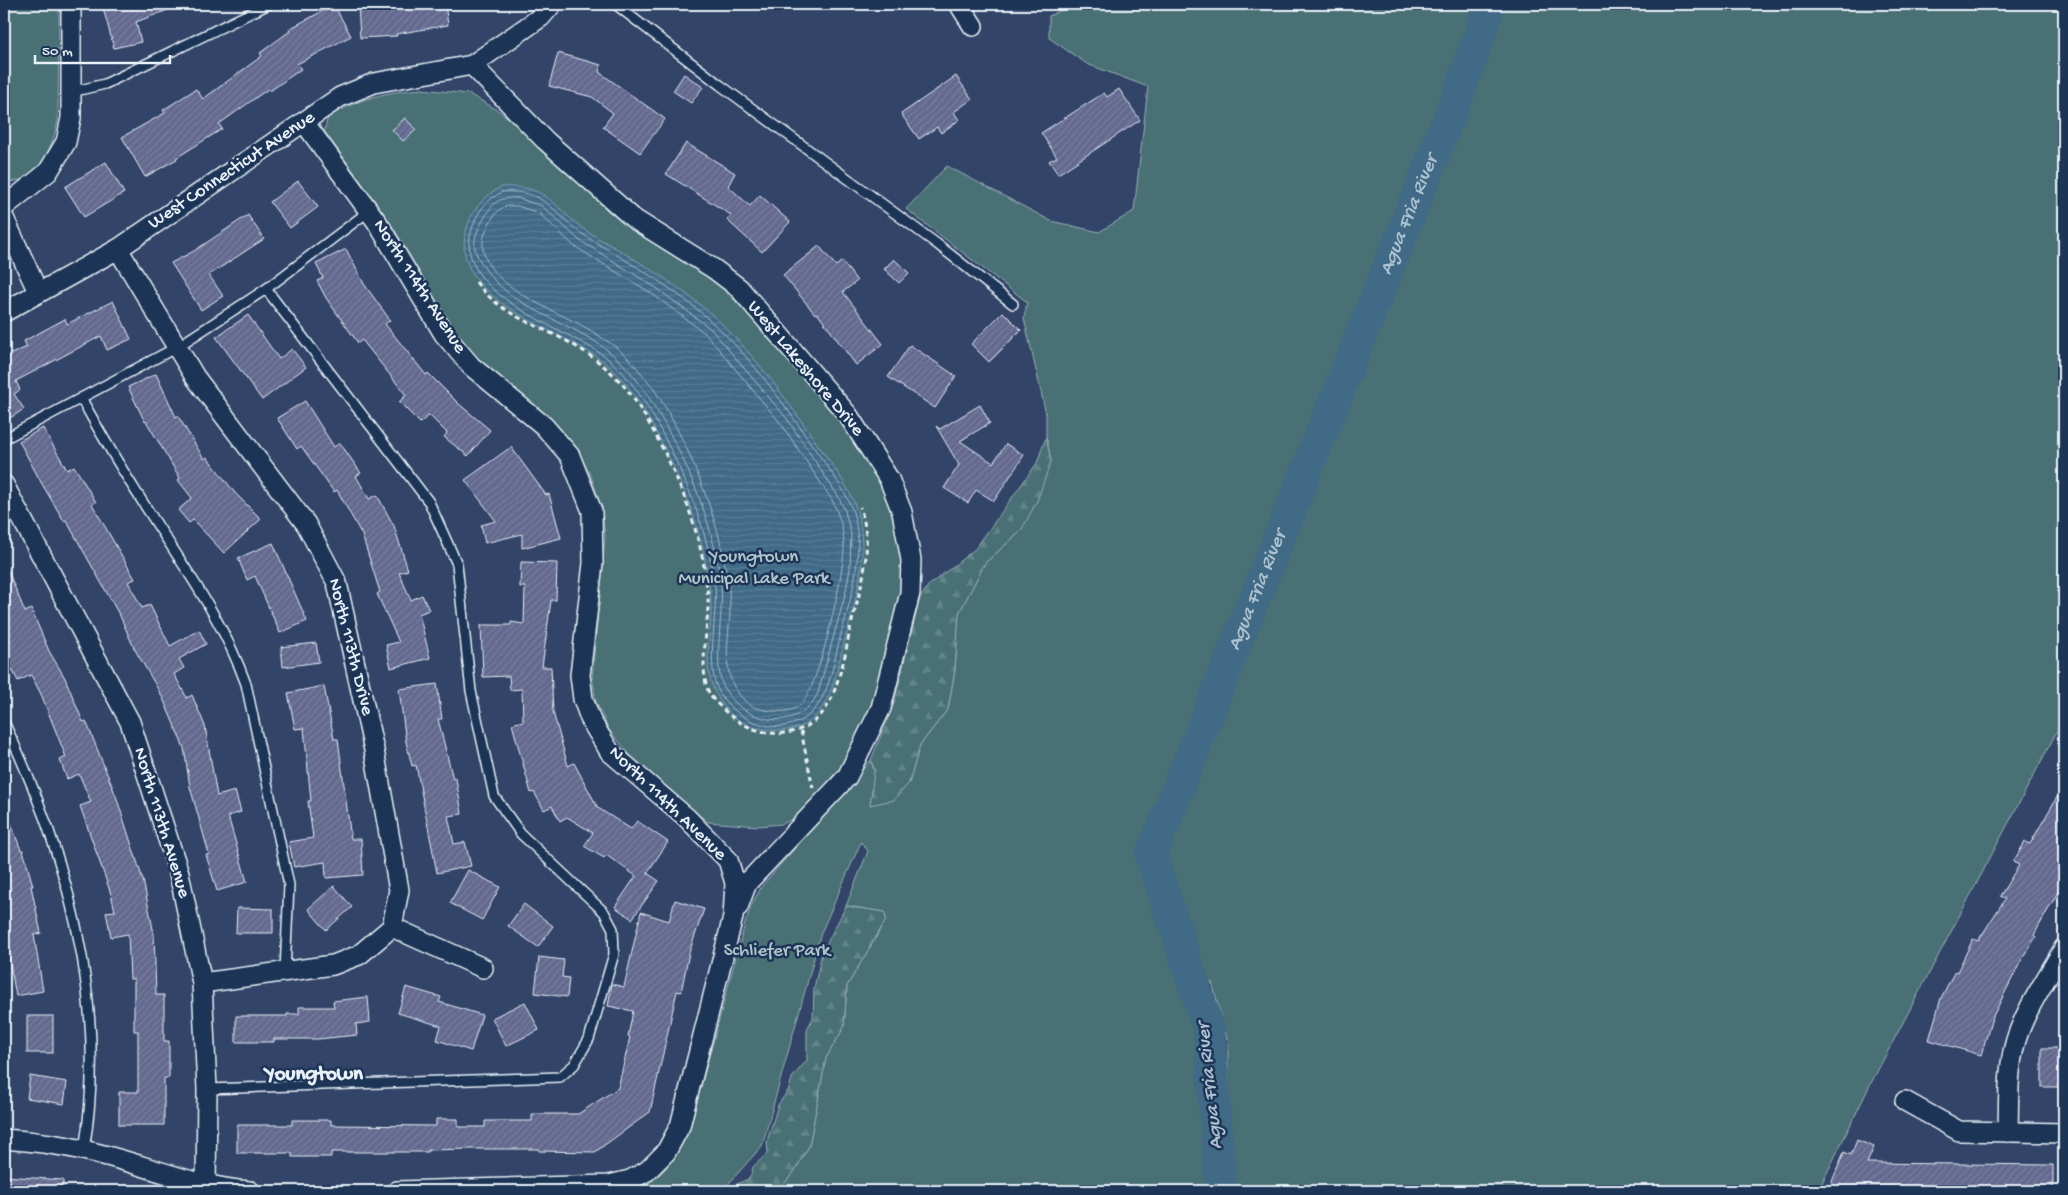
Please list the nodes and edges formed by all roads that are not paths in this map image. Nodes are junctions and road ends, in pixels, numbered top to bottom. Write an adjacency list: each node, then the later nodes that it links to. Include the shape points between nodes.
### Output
1 (71, 4): 8 (street)
2 (269, 4): 8 (lane, via 105,84)
3 (552, 4): 7 (street, via 541,17)
4 (615, 4): 16 (lane)
5 (959, 4): 6 (street)
6 (973, 26)
7 (472, 65): 9 (street, West Connecticut Avenue, via 374,83 340,97); 23 (street, West Lakeshore Drive, via 545,140 634,219 714,268 739,288 848,415 889,479 902,512 911,560 910,593 881,708 847,777 747,884)
8 (71, 92): 10 (street, via 71,118 59,156 48,172)
9 (304, 122): 11 (street, North 114th Avenue); 13 (street, West Connecticut Avenue)
10 (4, 207)
11 (369, 211): 14 (lane); 23 (street, North 114th Avenue, via 444,334 471,366 544,426 570,456 592,511 593,563 580,675 591,721 610,752 686,817 728,860 735,883)
12 (4, 218): 15 (street)
13 (118, 249): 15 (street, West Connecticut Avenue); 18 (street, North 113th Drive)
14 (266, 289): 18 (lane); 29 (lane, via 429,502 457,564 471,691 494,796 521,834 604,912 613,929 614,954 589,1039 574,1065 560,1077)
15 (38, 292): 17 (street, West Connecticut Avenue)
16 (1013, 304)
17 (4, 312)
18 (177, 347): 19 (lane); 24 (street, North 113th Drive, via 195,377 306,524 337,583 374,750 399,890)
19 (81, 398): 20 (lane); 27 (lane, via 214,614 243,676 289,885)
20 (4, 439)
21 (4, 485): 28 (street, North 113th Avenue, via 130,722 179,873)
22 (4, 722): 34 (lane, via 27,770 46,822 70,895 82,955 93,1056 92,1107)
23 (733, 917): 37 (street, North 114th Avenue, via 688,1102 674,1139 660,1160 630,1180 609,1185)
24 (392, 927): 26 (street); 27 (street, via 359,955 333,964)
25 (2064, 948): 31 (street, via 2016,1039 2009,1085)
26 (483, 968)
27 (285, 971): 28 (street)
28 (202, 983): 29 (street, North 113th Avenue)
29 (207, 1089): 35 (street, North 113th Avenue)
30 (1905, 1101): 31 (street, via 1959,1131)
31 (2008, 1132): 32 (street)
32 (2064, 1133)
33 (4, 1139): 34 (street)
34 (84, 1150): 35 (street)
35 (206, 1188): 36 (street)
36 (250, 1191)
37 (398, 1191)

